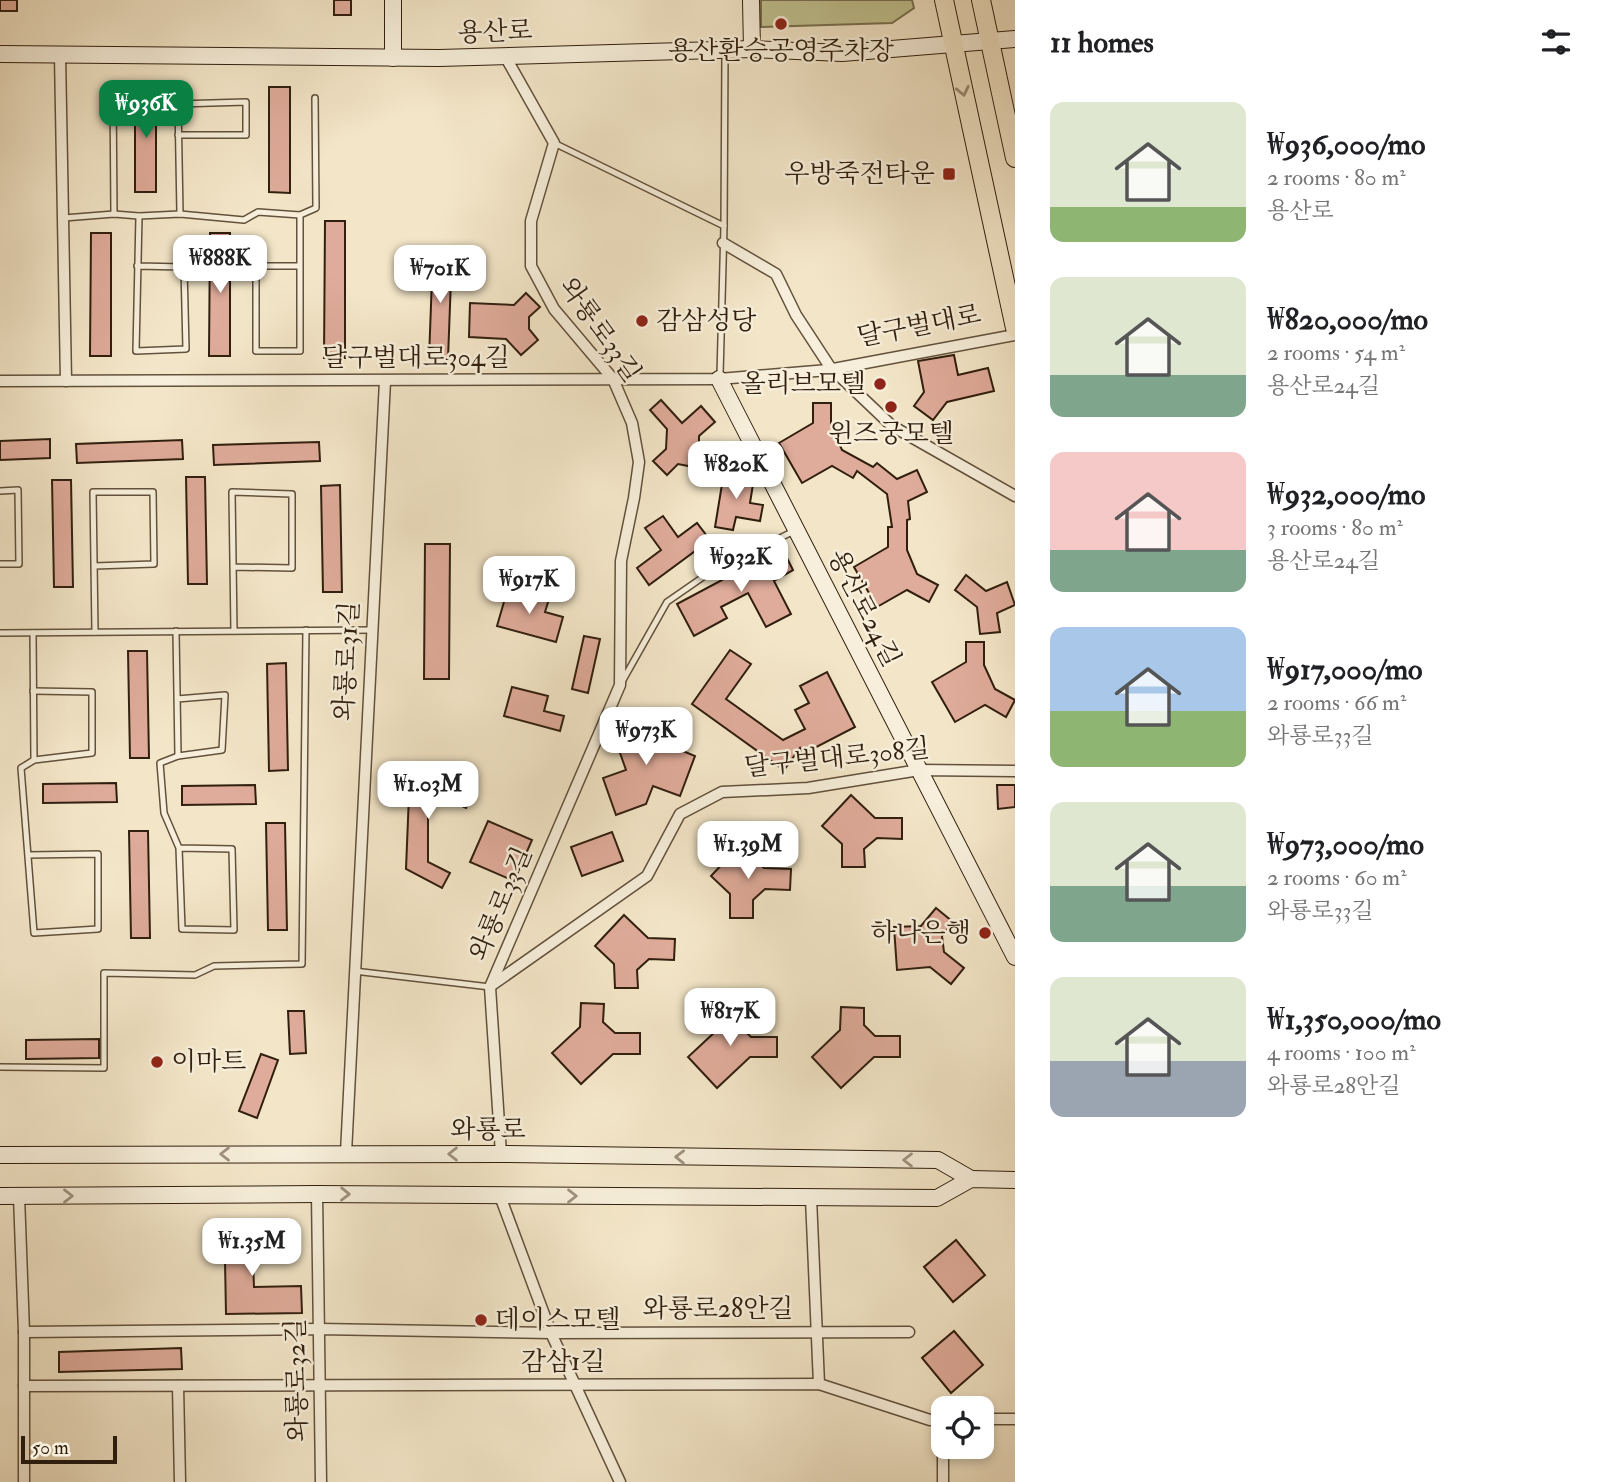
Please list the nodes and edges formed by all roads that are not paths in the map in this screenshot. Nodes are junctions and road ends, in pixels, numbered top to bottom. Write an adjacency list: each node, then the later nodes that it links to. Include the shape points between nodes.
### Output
1 (393, 0): 13 (main road)
2 (751, 0): 8 (main road)
3 (944, 0): 7 (main road, 달구벌대로)
4 (981, 0): 6 (main road)
5 (1015, 39): 6 (main road, 용산로)
6 (989, 41): 7 (main road, 용산로); 18 (main road)
7 (953, 43): 8 (main road, 용산로, via 842,53); 28 (main road, 달구벌대로, one-way to 28)
8 (752, 49): 9 (main road, 용산로)
9 (725, 50): 12 (main road, 용산로); 24 (lane, 용산로24길)
10 (0, 54): 11 (main road, 용산로)
11 (60, 55): 13 (main road, 용산로); 23 (street)
12 (505, 57): 13 (main road, 용산로); 17 (street)
13 (393, 58)
14 (113, 91): 19 (lane)
15 (315, 98): 21 (lane, via 316,208)
16 (178, 135): 16 (lane, via 178,104 246,102 246,135); 20 (lane)
17 (554, 143): 24 (lane); 31 (street, 와룡로33길, via 531,221 531,266 554,309)
18 (1015, 158)
19 (114, 214): 22 (lane); 23 (lane)
20 (180, 214): 21 (lane, via 244,220 258,212); 22 (lane)
21 (300, 215): 27 (lane)
22 (139, 216): 26 (lane)
23 (64, 218): 34 (street)
24 (724, 226): 25 (lane, 용산로24길)
25 (723, 243): 30 (street, via 776,274 796,315); 32 (lane, 용산로24길)
26 (138, 266): 26 (lane, via 136,352 186,349 184,267)
27 (300, 266): 27 (lane, via 300,351 256,351 256,266)
28 (1015, 328)
29 (1015, 335): 30 (street, 달구벌대로)
30 (833, 369): 32 (street, 달구벌대로304길); 37 (street, via 892,426)
31 (613, 379): 32 (street, 달구벌대로304길); 35 (street, 달구벌대로304길); 49 (street, 와룡로33길, via 632,423 639,462 621,561)
32 (719, 380): 38 (main road, 용산로24길)
33 (0, 381): 34 (street, 달구벌대로304길)
34 (66, 381): 35 (street, 달구벌대로304길)
35 (385, 381): 42 (street, 와룡로31길)
36 (0, 491): 39 (lane, via 18,490 19,564)
37 (1015, 496)
38 (796, 530): 49 (lane, 와룡로33길, via 706,575 667,602); 54 (main road, 용산로24길)
39 (0, 564)
40 (94, 566): 40 (lane, via 93,492 153,492 154,564); 46 (lane)
41 (233, 567): 41 (lane, via 232,492 292,494 292,568); 45 (lane)
42 (372, 629): 43 (lane); 59 (street, 와룡로31길)
43 (306, 630): 45 (lane); 61 (lane, via 302,964 214,966 195,975 104,973 104,1068)
44 (176, 631): 45 (lane); 46 (lane); 51 (lane)
45 (234, 631)
46 (95, 632): 48 (lane)
47 (0, 633): 48 (lane)
48 (33, 633): 50 (lane)
49 (620, 685): 60 (street, 와룡로33길)
50 (33, 691): 53 (lane); 53 (lane, via 92,692 92,753)
51 (177, 699): 52 (lane); 52 (lane, via 225,695 222,750)
52 (178, 756): 56 (lane, via 160,763 164,813)
53 (34, 760): 57 (lane, via 20,768)
54 (919, 770): 55 (street, 달구벌대로308길); 58 (main road, 용산로24길); 60 (street, 달구벌대로308길, via 808,788 722,792 680,814 646,876)
55 (1015, 771)
56 (179, 848): 56 (lane, via 182,929 234,930 232,849)
57 (29, 855): 57 (lane, via 34,933 98,929 99,854)
58 (1015, 957)
59 (354, 971): 60 (lane, 와룡로33길); 62 (street, 와룡로31길)
60 (490, 987): 63 (street, 와룡로33길)
61 (0, 1067)
62 (346, 1153): 63 (main road, 와룡로, one-way to 62); 64 (main road, 와룡로, one-way to 64)
63 (500, 1154): 66 (main road, 와룡로, one-way to 63, via 939,1160)
64 (0, 1155)
65 (1015, 1167): 67 (main road)
66 (971, 1179): 67 (main road); 73 (main road, via 937,1198)
67 (1007, 1179): 68 (main road)
68 (1015, 1186)
69 (317, 1194): 71 (main road, one-way to 69); 72 (main road, one-way to 72); 74 (street, 와룡로32길)
70 (0, 1196): 71 (main road)
71 (19, 1196): 76 (street)
72 (500, 1196): 73 (main road, one-way to 73); 78 (street)
73 (811, 1198): 75 (street)
74 (319, 1329): 76 (street, 와룡로28안길); 78 (street, 와룡로28안길); 80 (street, 와룡로32길)
75 (817, 1331): 77 (street, 와룡로28안길); 78 (street, 와룡로28안길); 79 (street)
76 (23, 1332): 82 (street)
77 (909, 1332)
78 (551, 1333): 81 (street)
79 (819, 1384): 81 (street, 감삼1길); 86 (street, 감삼1길)
80 (320, 1385): 81 (street, 감삼1길); 83 (street, 감삼1길); 90 (street, 와룡로32길)
81 (577, 1385): 91 (street)
82 (24, 1386): 83 (street, 감삼1길); 88 (street)
83 (178, 1386): 89 (street)
84 (994, 1419): 85 (street)
85 (1015, 1419)
86 (931, 1420)
87 (943, 1459): 92 (street)
88 (24, 1482)
89 (180, 1482)
90 (321, 1482)
91 (620, 1482)
92 (943, 1482)

